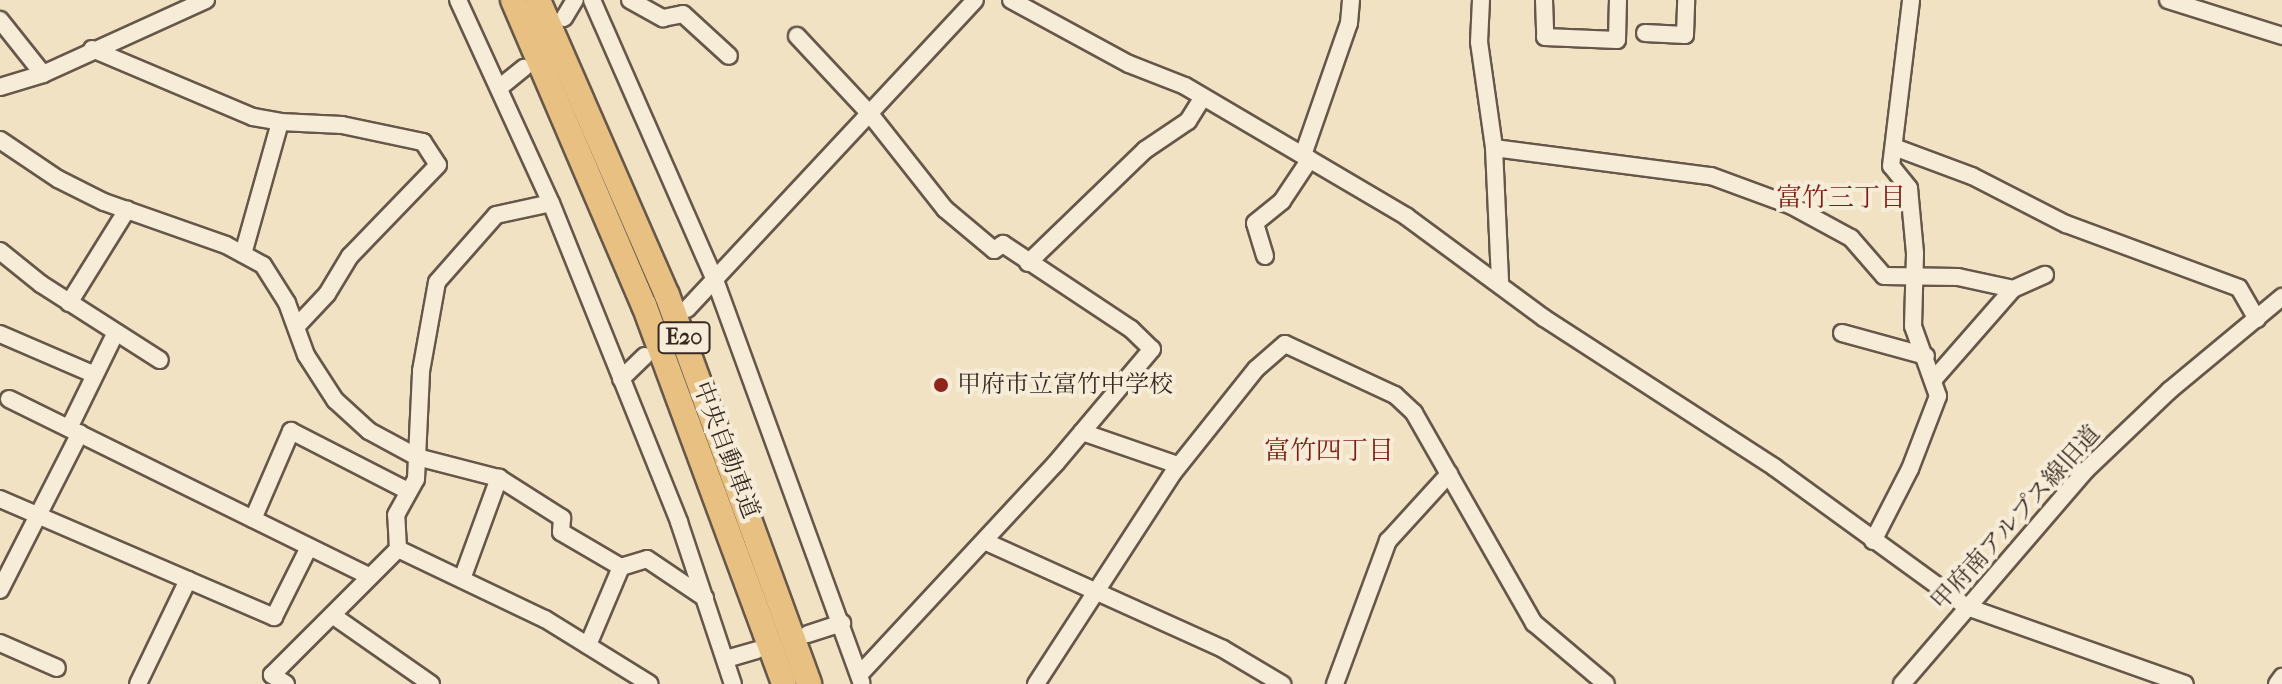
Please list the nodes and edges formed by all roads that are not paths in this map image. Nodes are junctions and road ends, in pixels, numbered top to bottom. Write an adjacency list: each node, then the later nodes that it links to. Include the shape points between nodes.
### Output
1 (206, 0): 22 (street)
2 (458, 0): 27 (street)
3 (513, 0): 98 (highway, 中央自動車道 / E20, via 662,348)
4 (538, 0): 99 (highway, 中央自動車道 / E20, via 667,295)
5 (575, 0): 17 (street)
6 (592, 0): 43 (street)
7 (630, 0): 23 (street, via 663,18 683,14)
8 (975, 0): 29 (street)
9 (1011, 0): 28 (street)
10 (1351, 0): 34 (street, via 1349,23)
11 (1481, 0): 33 (street, via 1479,42)
12 (1544, 0): 13 (street, via 1545,37 1617,40)
13 (1618, 0)
14 (1686, 0): 19 (street, via 1685,35)
15 (1911, 0): 32 (street)
16 (2168, 0): 21 (street)
17 (564, 18)
18 (0, 20): 25 (street)
19 (1645, 33)
20 (797, 36): 29 (street)
21 (2282, 36)
22 (92, 49): 25 (street); 30 (street, via 253,117)
23 (729, 56)
24 (524, 68): 27 (street)
25 (43, 74): 26 (street)
26 (0, 87)
27 (499, 88): 35 (street)
28 (1203, 97): 34 (street); 40 (street, via 1188,121 1145,150)
29 (870, 114): 40 (street, via 945,209 994,250 1003,244); 43 (street)
30 (280, 122): 38 (street); 50 (street, via 401,135 423,142 438,165 350,256 327,294)
31 (0, 140): 36 (street, via 58,179)
32 (1894, 147): 41 (street, via 1891,166 1909,188); 49 (street, via 1972,176 2066,224 2239,288)
33 (1494, 148): 41 (street, via 1711,176 1792,206 1851,238 1884,276); 44 (street)
34 (1306, 157): 39 (street, via 1282,201 1255,223); 44 (street)
35 (551, 203): 59 (street); 63 (street, via 496,215 437,282 421,371)
36 (127, 210): 38 (street); 47 (street)
37 (0, 251): 47 (street)
38 (243, 254): 50 (street, via 263,265)
39 (1265, 256)
40 (1028, 263): 62 (street, via 1131,329 1152,349)
41 (1916, 274): 45 (street); 55 (street, via 1913,326)
42 (2045, 275): 45 (street)
43 (715, 280): 48 (street); 84 (street)
44 (1500, 281): 72 (street, via 1544,318 1774,467)
45 (2013, 289): 58 (street)
46 (2282, 297): 49 (street, 甲府南アルプス線旧道)
47 (69, 303): 53 (street)
48 (687, 309)
49 (2257, 319): 82 (street, 甲府南アルプス線旧道, via 2170,390 2085,471)
50 (296, 327): 63 (street, via 306,355 335,400 369,431)
51 (1842, 333): 55 (street)
52 (0, 334): 57 (street)
53 (115, 334): 56 (street); 57 (street)
54 (645, 356): 59 (street)
55 (1926, 356): 58 (street)
56 (160, 360)
57 (95, 375): 61 (street)
58 (1935, 378): 72 (street, via 1938,396 1910,469)
59 (621, 379): 81 (street)
60 (9, 399): 61 (street)
61 (74, 431): 69 (street); 70 (street)
62 (1082, 432): 64 (street); 71 (street)
63 (417, 457): 66 (street); 67 (street, via 416,479)
64 (1178, 465): 65 (street, via 1256,369 1285,344 1395,395 1414,413); 80 (street)
65 (1449, 474): 102 (street, via 1388,541); 103 (street, via 1534,623)
66 (499, 478): 75 (street, via 562,518 561,532); 77 (street)
67 (406, 490): 70 (street, via 291,431); 74 (street, via 396,515)
68 (0, 499): 69 (street)
69 (40, 516): 78 (street); 79 (street)
70 (253, 519): 73 (street)
71 (984, 541): 80 (street); 92 (street)
72 (1873, 541): 82 (street)
73 (309, 547): 76 (street); 78 (street, via 274,617)
74 (398, 549): 76 (street); 77 (street)
75 (621, 567): 81 (street, via 647,559); 87 (street)
76 (368, 576): 83 (street)
77 (462, 579): 87 (street)
78 (188, 580): 93 (street)
79 (0, 590)
80 (1094, 590): 100 (street); 101 (street, via 1223,649)
81 (705, 598): 89 (street)
82 (1967, 607): 104 (street, 甲府南アルプス線旧道); 105 (street)
83 (335, 617): 94 (street, via 272,675); 95 (street)
84 (842, 623): 85 (street); 92 (street)
85 (808, 634)
86 (0, 643): 90 (street)
87 (588, 645): 96 (street)
88 (757, 650): 89 (street)
89 (726, 659): 97 (street)
90 (57, 668)
91 (2282, 677): 106 (street)
92 (860, 679)
93 (138, 684)
94 (286, 684)
95 (431, 684)
96 (650, 684)
97 (733, 684)
98 (784, 684)
99 (809, 684)
100 (1036, 684)
101 (1282, 684)
102 (1335, 684)
103 (1606, 684)
104 (1902, 684)
105 (2185, 684)
106 (2277, 684)

